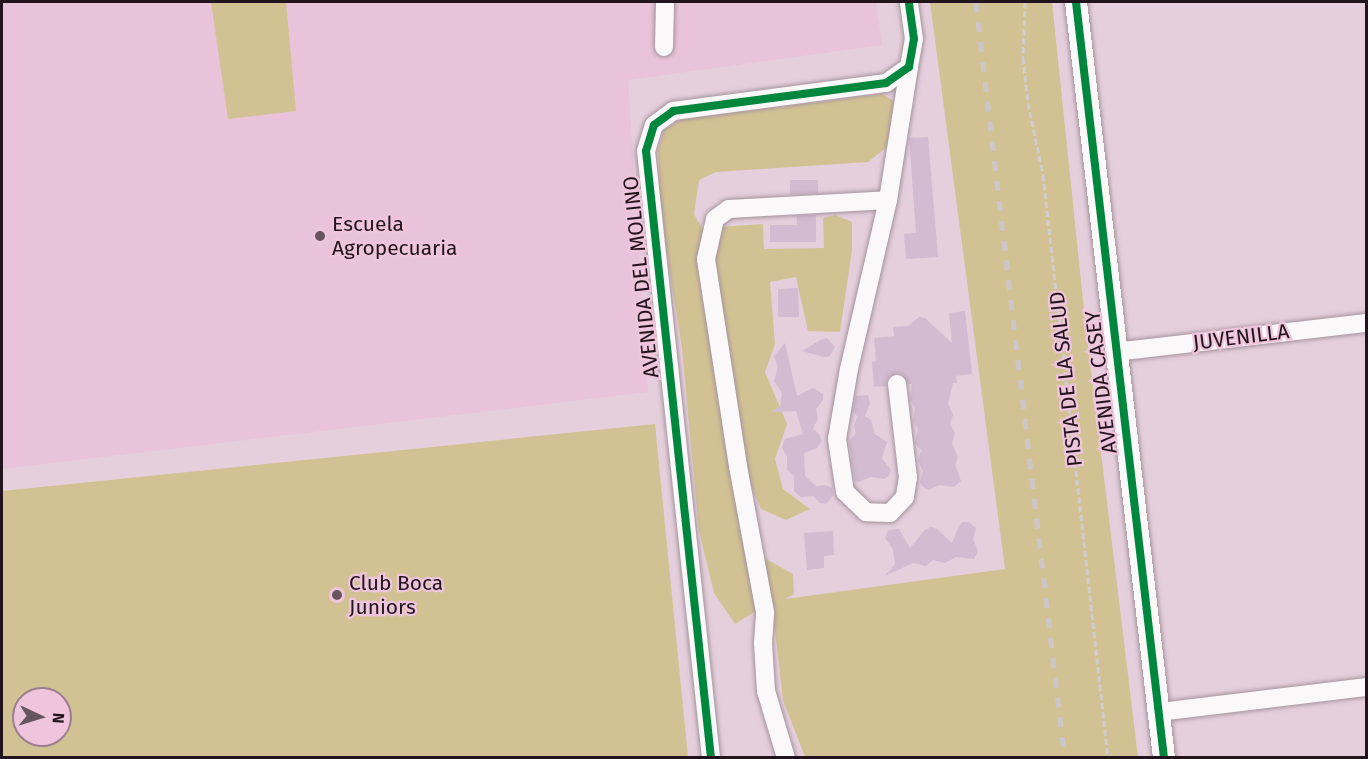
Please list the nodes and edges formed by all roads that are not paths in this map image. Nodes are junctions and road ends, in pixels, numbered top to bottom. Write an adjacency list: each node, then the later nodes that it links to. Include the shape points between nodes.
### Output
1 (665, 2): 4 (street)
2 (909, 2): 5 (street, via 914,39)
3 (1076, 2): 8 (main road, AVENIDA CASEY)
4 (664, 47)
5 (909, 67): 6 (street); 12 (street, AVENIDA DEL MOLINO, via 886,83 673,111 654,125 646,151)
6 (888, 200): 9 (street, via 837,439 845,492 866,512 890,513 905,498 908,477); 13 (street, via 729,209 715,219 706,260 765,612 766,690)
7 (1366, 322): 8 (street, JUVENILLA)
8 (1115, 352): 11 (main road, AVENIDA CASEY)
9 (897, 384)
10 (1366, 687): 11 (street)
11 (1159, 712): 14 (main road, AVENIDA CASEY)
12 (711, 758)
13 (786, 758)
14 (1164, 758)

